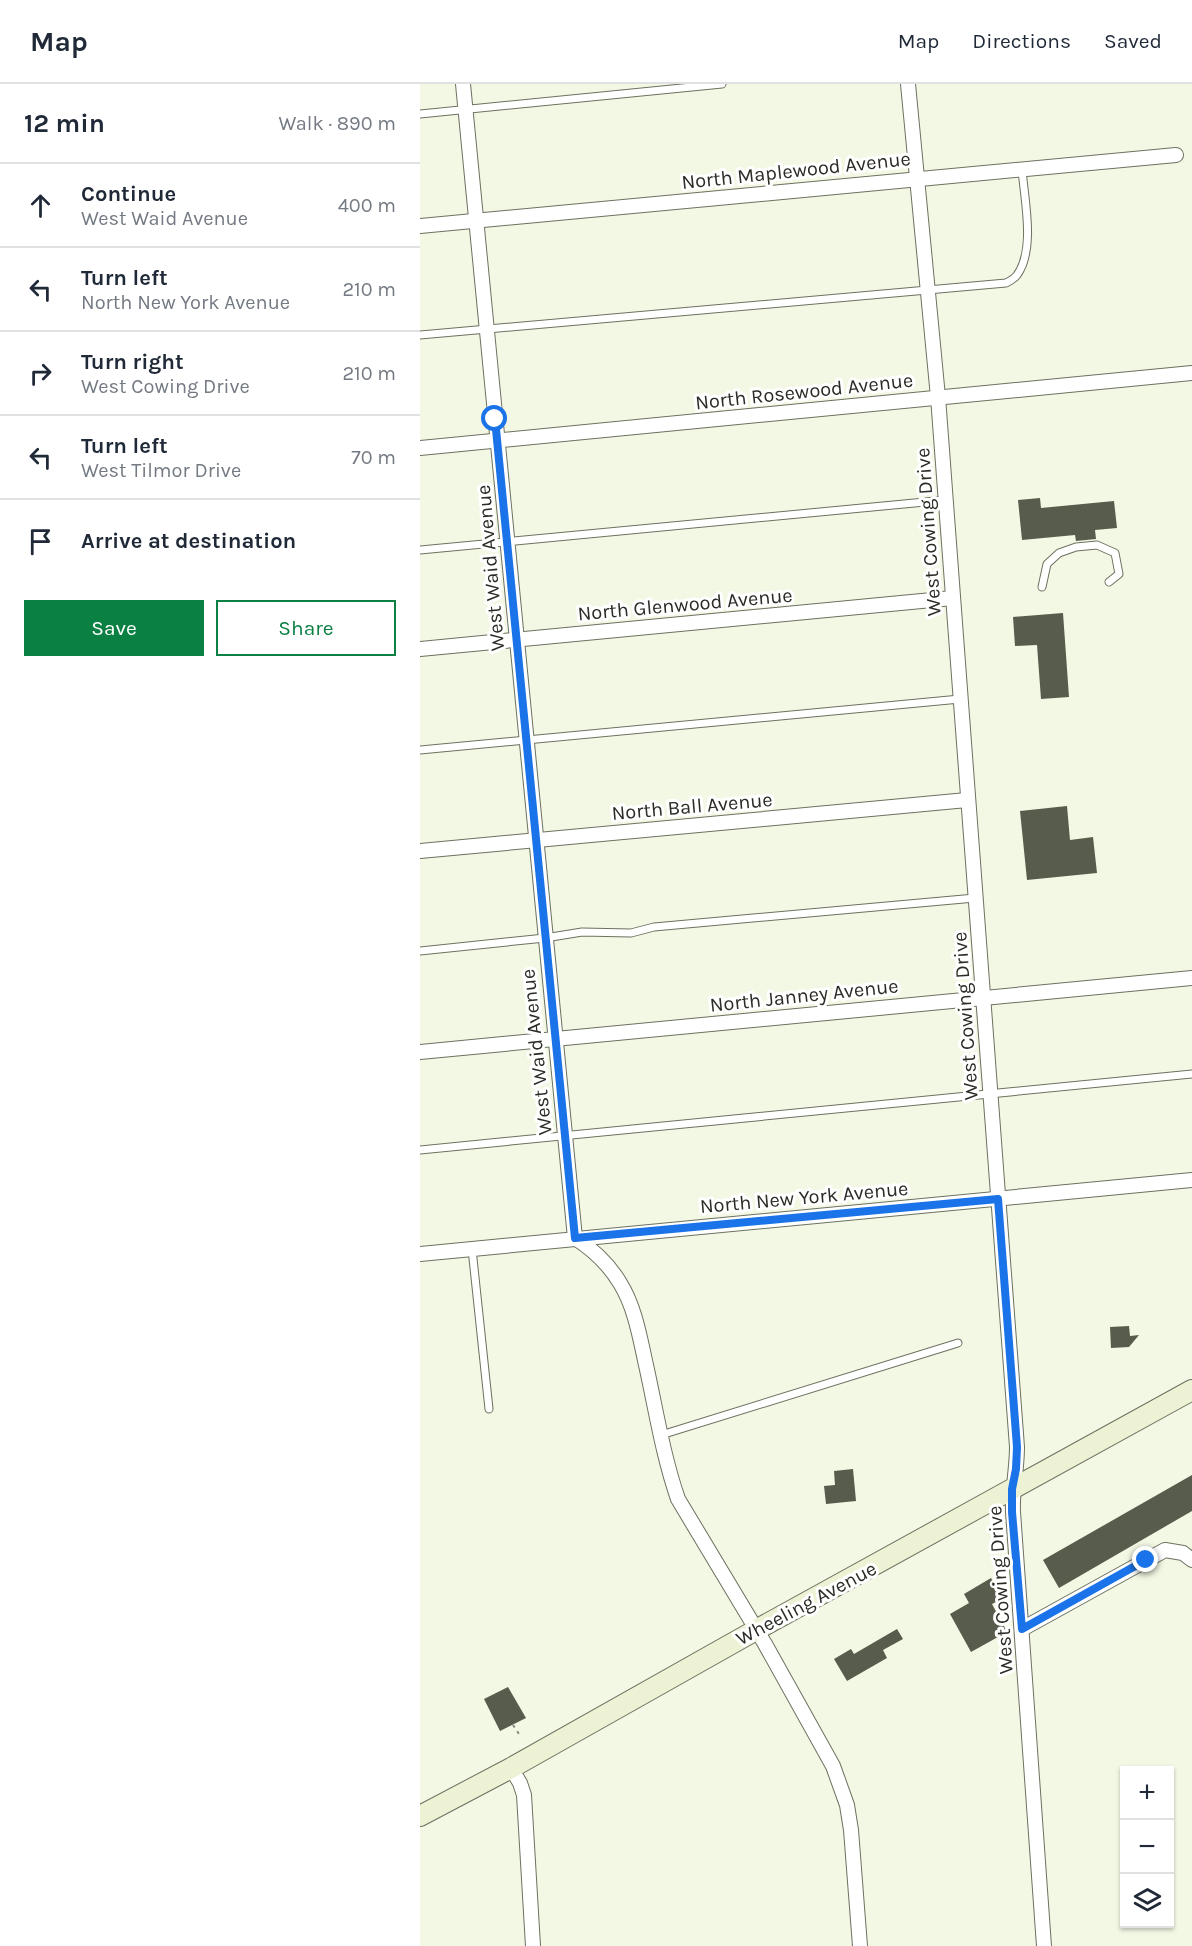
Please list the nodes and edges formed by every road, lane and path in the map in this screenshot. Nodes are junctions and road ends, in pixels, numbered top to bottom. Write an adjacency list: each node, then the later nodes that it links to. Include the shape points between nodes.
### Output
1 (463, 84): 4 (street, West Waid Avenue)
2 (722, 84): 4 (lane)
3 (908, 84): 8 (street, West Cowing Drive)
4 (465, 109): 5 (lane); 9 (street, West Waid Avenue)
5 (420, 114)
6 (1176, 155): 7 (street, North Maplewood Avenue)
7 (1022, 169): 8 (street, North Maplewood Avenue); 11 (lane, via 1028,238 1017,275 1006,283)
8 (917, 178): 9 (street, North Maplewood Avenue); 11 (street, West Cowing Drive)
9 (477, 221): 10 (street, North Maplewood Avenue); 12 (street, West Waid Avenue)
10 (420, 226)
11 (928, 291): 12 (lane); 15 (street, West Cowing Drive)
12 (487, 329): 13 (lane); 16 (street, West Waid Avenue)
13 (420, 335)
14 (1192, 373): 15 (street, North Rosewood Avenue)
15 (938, 397): 16 (street, North Rosewood Avenue); 18 (street, West Cowing Drive)
16 (497, 440): 17 (street, North Rosewood Avenue); 19 (street, West Waid Avenue)
17 (420, 448)
18 (946, 500): 19 (lane); 23 (street, West Cowing Drive)
19 (507, 543): 20 (lane); 24 (street, West Waid Avenue)
20 (420, 550)
21 (1109, 582): 22 (lane, via 1119,574 1115,553 1097,546 1076,547 1059,552 1047,564)
22 (1042, 587)
23 (953, 598): 24 (street, North Glenwood Avenue); 26 (street, West Cowing Drive)
24 (515, 640): 25 (street, North Glenwood Avenue); 27 (street, West Waid Avenue)
25 (420, 649)
26 (960, 699): 27 (lane); 29 (street, West Cowing Drive)
27 (525, 740): 28 (lane); 30 (street, West Waid Avenue)
28 (420, 750)
29 (967, 800): 30 (street, North Ball Avenue); 32 (street, West Cowing Drive)
30 (536, 840): 31 (street, North Ball Avenue); 33 (street, West Waid Avenue)
31 (420, 851)
32 (975, 898): 33 (lane); 36 (street, West Cowing Drive)
33 (545, 938): 34 (lane); 37 (street, West Waid Avenue)
34 (420, 951)
35 (1192, 978): 36 (street, North Janney Avenue)
36 (983, 997): 37 (street, North Janney Avenue); 40 (street, West Cowing Drive)
37 (554, 1039): 38 (street, North Janney Avenue); 41 (street, West Waid Avenue)
38 (420, 1052)
39 (1192, 1074): 40 (lane)
40 (990, 1095): 41 (lane); 44 (street, West Cowing Drive)
41 (564, 1135): 42 (lane); 45 (street, West Waid Avenue)
42 (420, 1150)
43 (1192, 1180): 44 (street, North New York Avenue)
44 (998, 1199): 45 (street, North New York Avenue); 52 (street, West Cowing Drive, via 1017,1447)
45 (575, 1238): 46 (street, North New York Avenue); 51 (street, via 602,1258 621,1285 639,1334)
46 (472, 1249): 47 (street, North New York Avenue); 50 (lane)
47 (420, 1254)
48 (958, 1343): 51 (lane)
49 (1192, 1390): 52 (main road, Wheeling Avenue)
50 (489, 1409)
51 (661, 1435): 55 (street, via 678,1499)
52 (1012, 1489): 54 (street, West Cowing Drive); 55 (main road, Wheeling Avenue)
53 (1192, 1560): 54 (street, via 1183,1553 1165,1550)
54 (1022, 1629): 62 (street, West Cowing Drive)
55 (756, 1630): 58 (main road, Wheeling Avenue); 61 (street, via 827,1754 843,1792 851,1830)
56 (513, 1725): 57 (path)
57 (521, 1737)
58 (511, 1768): 59 (main road, Wheeling Avenue); 60 (street, via 524,1795)
59 (420, 1816)
60 (533, 1946)
61 (860, 1946)
62 (1044, 1946)

